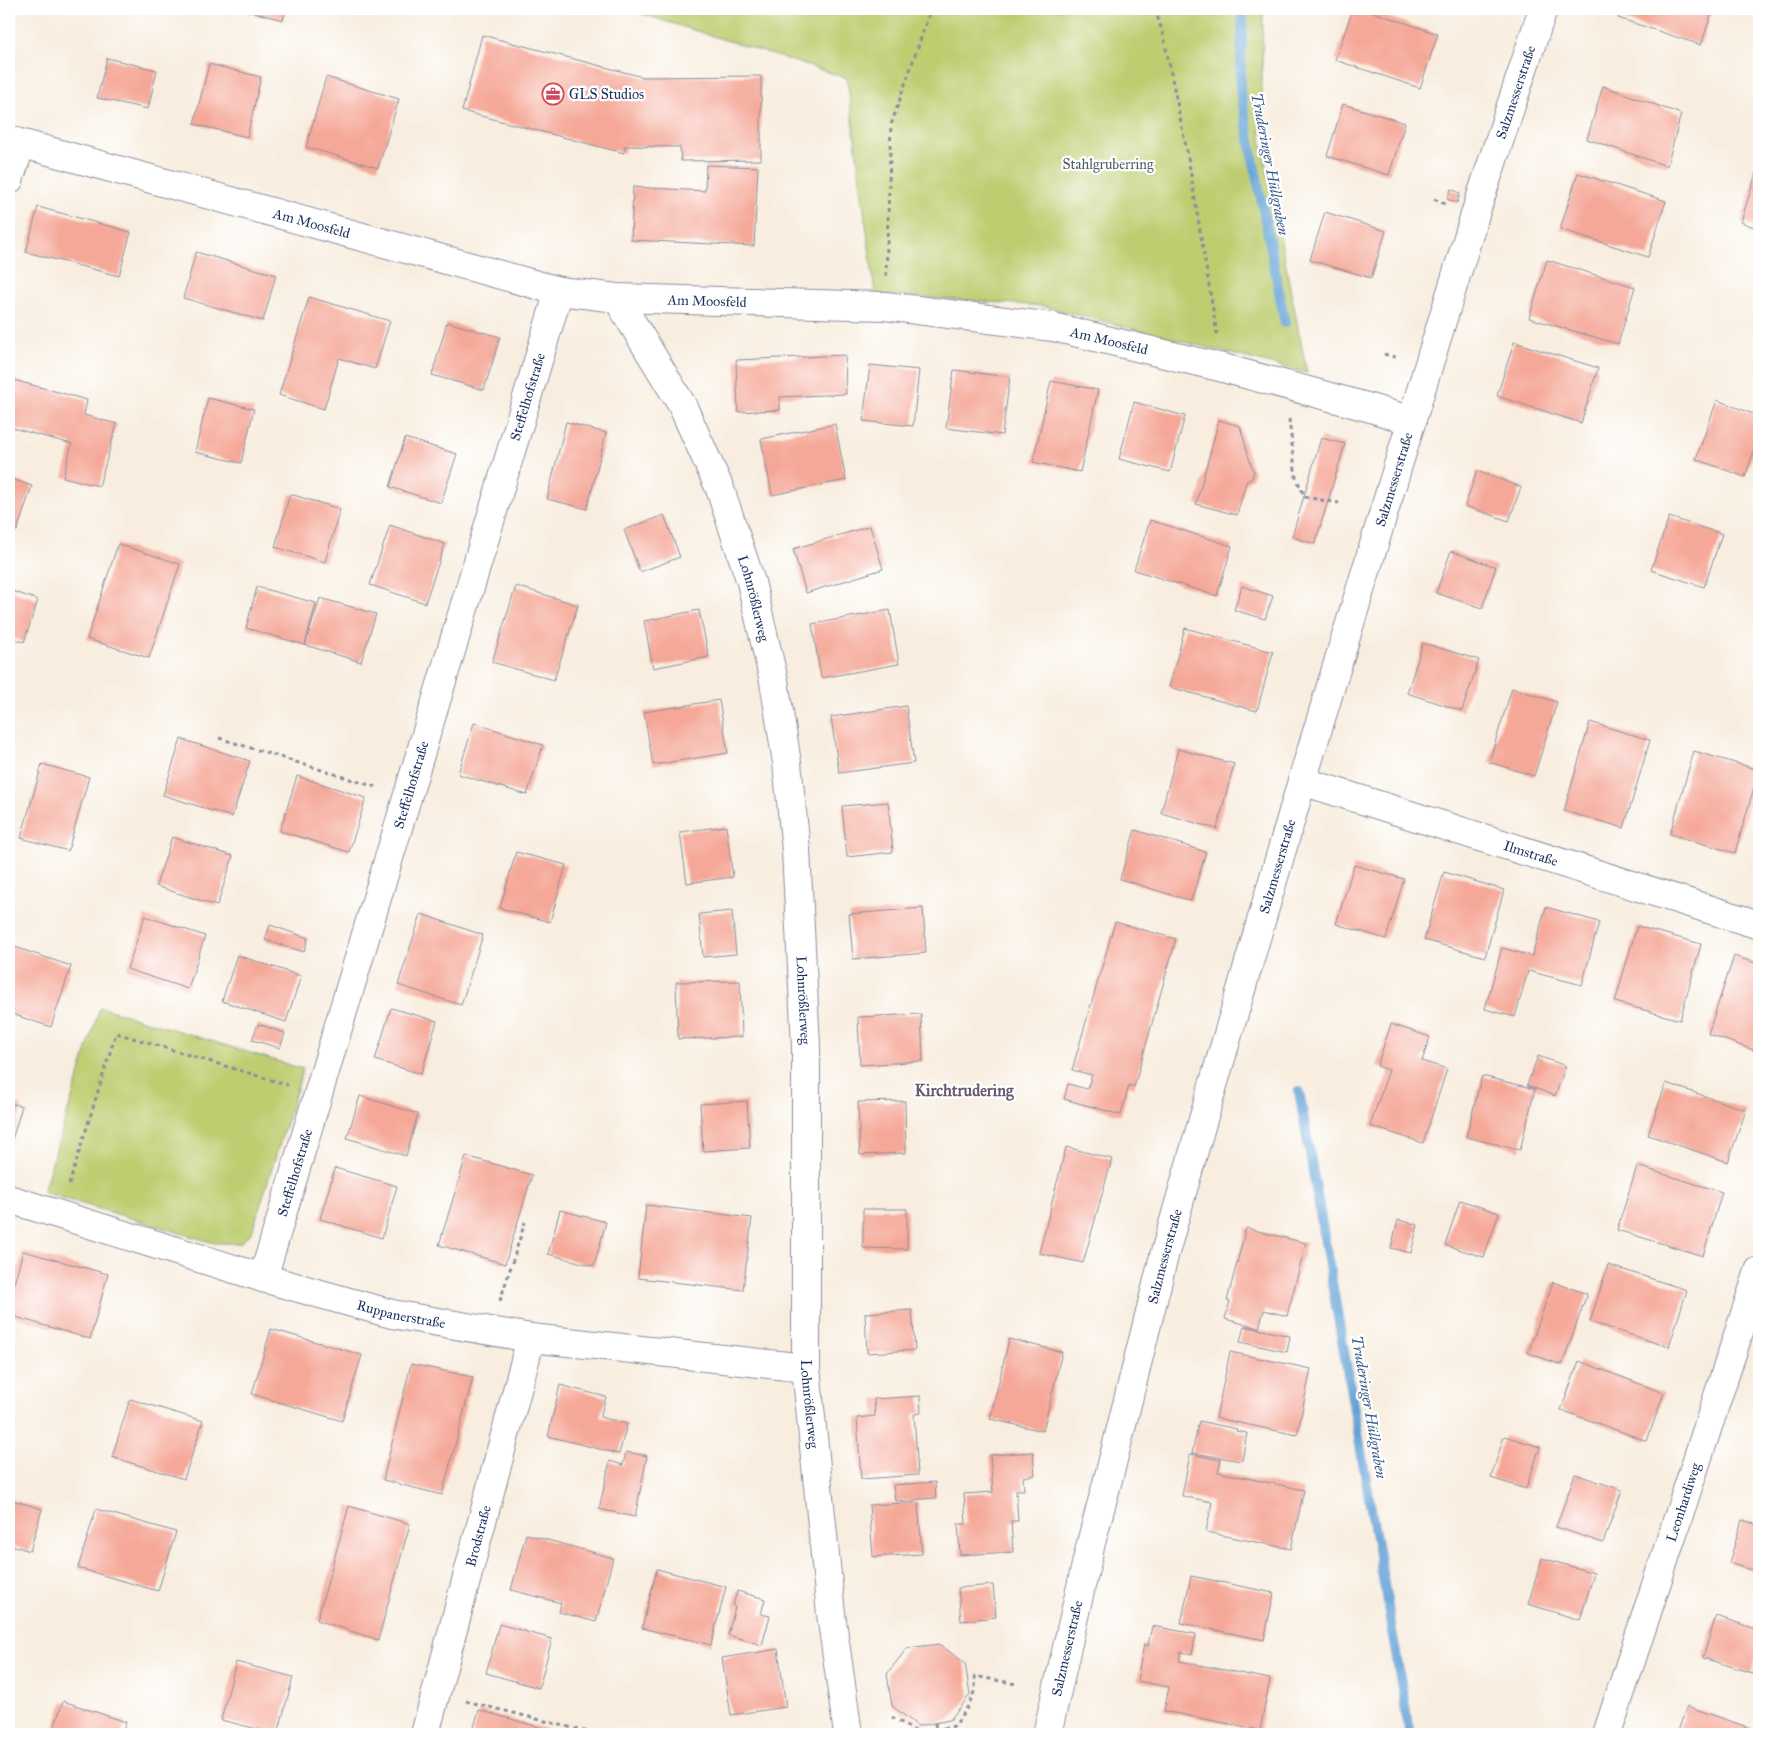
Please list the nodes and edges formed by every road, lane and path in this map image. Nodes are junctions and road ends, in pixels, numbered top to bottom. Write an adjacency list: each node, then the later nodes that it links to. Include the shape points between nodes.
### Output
1 (931, 9): 8 (path, via 891,125)
2 (1154, 9): 11 (path, via 1163,34 1188,157)
3 (1543, 9): 13 (street, Salzmesserstraße, via 1477,208)
4 (15, 142): 5 (street); 6 (street, Am Moosfeld)
5 (9, 180)
6 (559, 291): 7 (street, Am Moosfeld); 17 (street, Steffelhofstraße)
7 (617, 298): 8 (street, Am Moosfeld); 27 (street, Lohnrößlerweg, via 682,405 720,489 751,582 774,681 796,850 806,1046)
8 (884, 306): 11 (street, Am Moosfeld, via 1052,327)
9 (1384, 354): 10 (path)
10 (1403, 360)
11 (1223, 368): 13 (street, Am Moosfeld)
12 (1289, 418): 14 (path, via 1296,478 1304,497)
13 (1412, 421): 16 (street, Salzmesserstraße)
14 (1339, 503)
15 (219, 738): 17 (path)
16 (1302, 781): 18 (street, Ilmstraße); 36 (street, Salzmesserstraße, via 1164,1256 1091,1543)
17 (408, 797): 19 (street, Steffelhofstraße)
18 (1759, 925)
19 (318, 1094): 21 (path, via 116,1033); 24 (street, Steffelhofstraße)
20 (9, 1198): 21 (street, Ruppanerstraße)
21 (61, 1215): 24 (street, Ruppanerstraße)
22 (525, 1222): 25 (path)
23 (1759, 1271): 37 (street, Leonhardiweg)
24 (263, 1278): 26 (street, Ruppanerstraße, via 392,1314)
25 (499, 1305)
26 (531, 1338): 27 (street, Ruppanerstraße); 29 (street, Brodstraße)
27 (806, 1368): 35 (street, Lohnrößlerweg, via 831,1614)
28 (1016, 1684): 32 (path, via 975,1676 973,1697 955,1726)
29 (436, 1693): 33 (street, Brodstraße); 34 (path)
30 (892, 1717): 32 (path, via 918,1733)
31 (935, 1723): 32 (path)
32 (936, 1730)
33 (425, 1734)
34 (596, 1734)
35 (848, 1734)
36 (1047, 1734)
37 (1608, 1734)

